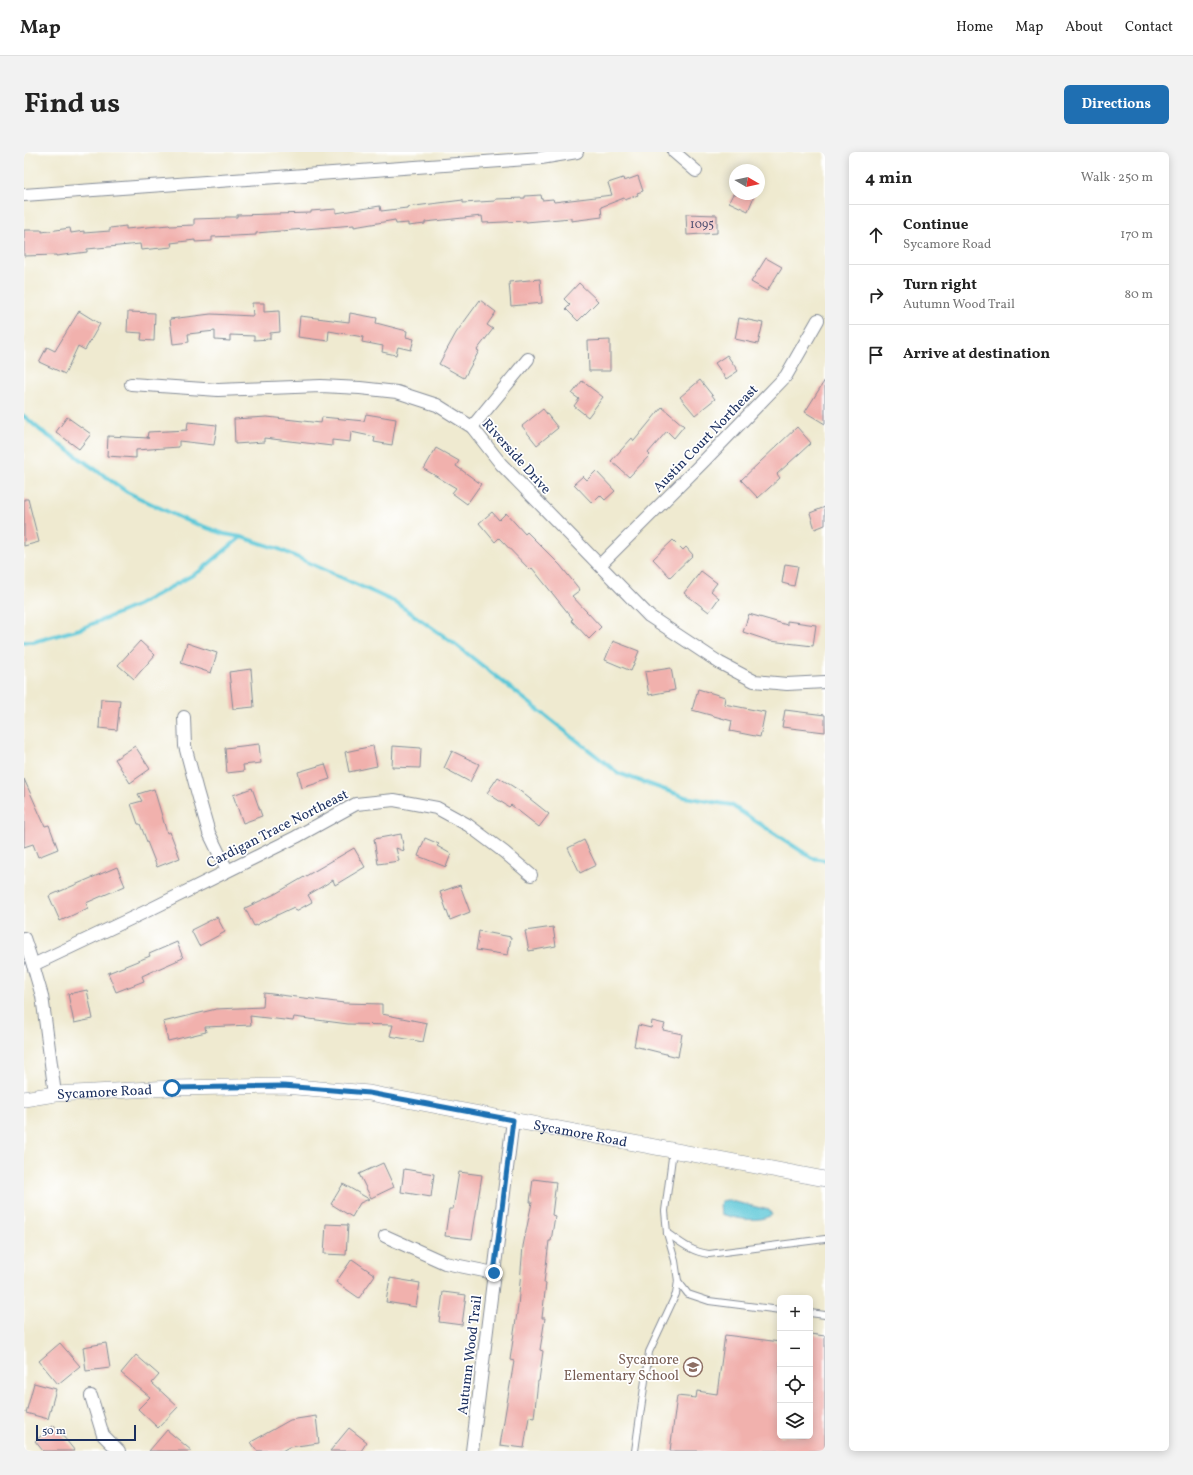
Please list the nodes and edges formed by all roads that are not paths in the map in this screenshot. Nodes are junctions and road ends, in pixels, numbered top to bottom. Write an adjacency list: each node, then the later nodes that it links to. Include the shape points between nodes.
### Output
1 (578, 152): 4 (street, via 541,158)
2 (674, 152): 3 (street)
3 (696, 171)
4 (24, 195)
5 (818, 320): 9 (street, Austin Court Northeast, via 786,376)
6 (528, 359): 8 (street)
7 (131, 384): 8 (street, Riverside Drive, via 218,390 321,386 397,392 437,405)
8 (472, 427): 9 (street, Riverside Drive, via 501,464)
9 (600, 566): 10 (street, Riverside Drive, via 649,616 720,663 747,677 787,684)
10 (825, 682)
11 (184, 717): 12 (street, via 186,746 197,791 209,833)
12 (227, 870): 13 (street, Cardigan Trace Northeast, via 296,837 356,804 394,800 437,808 468,825); 15 (street, Cardigan Trace Northeast)
13 (531, 875)
14 (24, 938): 15 (street)
15 (34, 965): 16 (street, via 42,996)
16 (55, 1094): 17 (street, Sycamore Road); 18 (street, Sycamore Road, via 283,1086 369,1093)
17 (24, 1099)
18 (513, 1120): 19 (street, Sycamore Road); 24 (street, Autumn Wood Trail)
19 (673, 1150): 20 (street, Sycamore Road); 21 (lane, via 665,1211)
20 (825, 1179)
21 (667, 1233): 23 (lane, via 688,1248 709,1254); 25 (lane)
22 (385, 1236): 24 (street, via 445,1263)
23 (825, 1239)
24 (494, 1273): 31 (street, Autumn Wood Trail)
25 (678, 1281): 26 (lane, via 688,1294 709,1302); 32 (lane, via 676,1294 649,1352)
26 (777, 1310)
27 (813, 1313): 28 (lane)
28 (825, 1315)
29 (91, 1396): 30 (street, via 103,1435)
30 (119, 1451)
31 (472, 1451)
32 (635, 1451)

